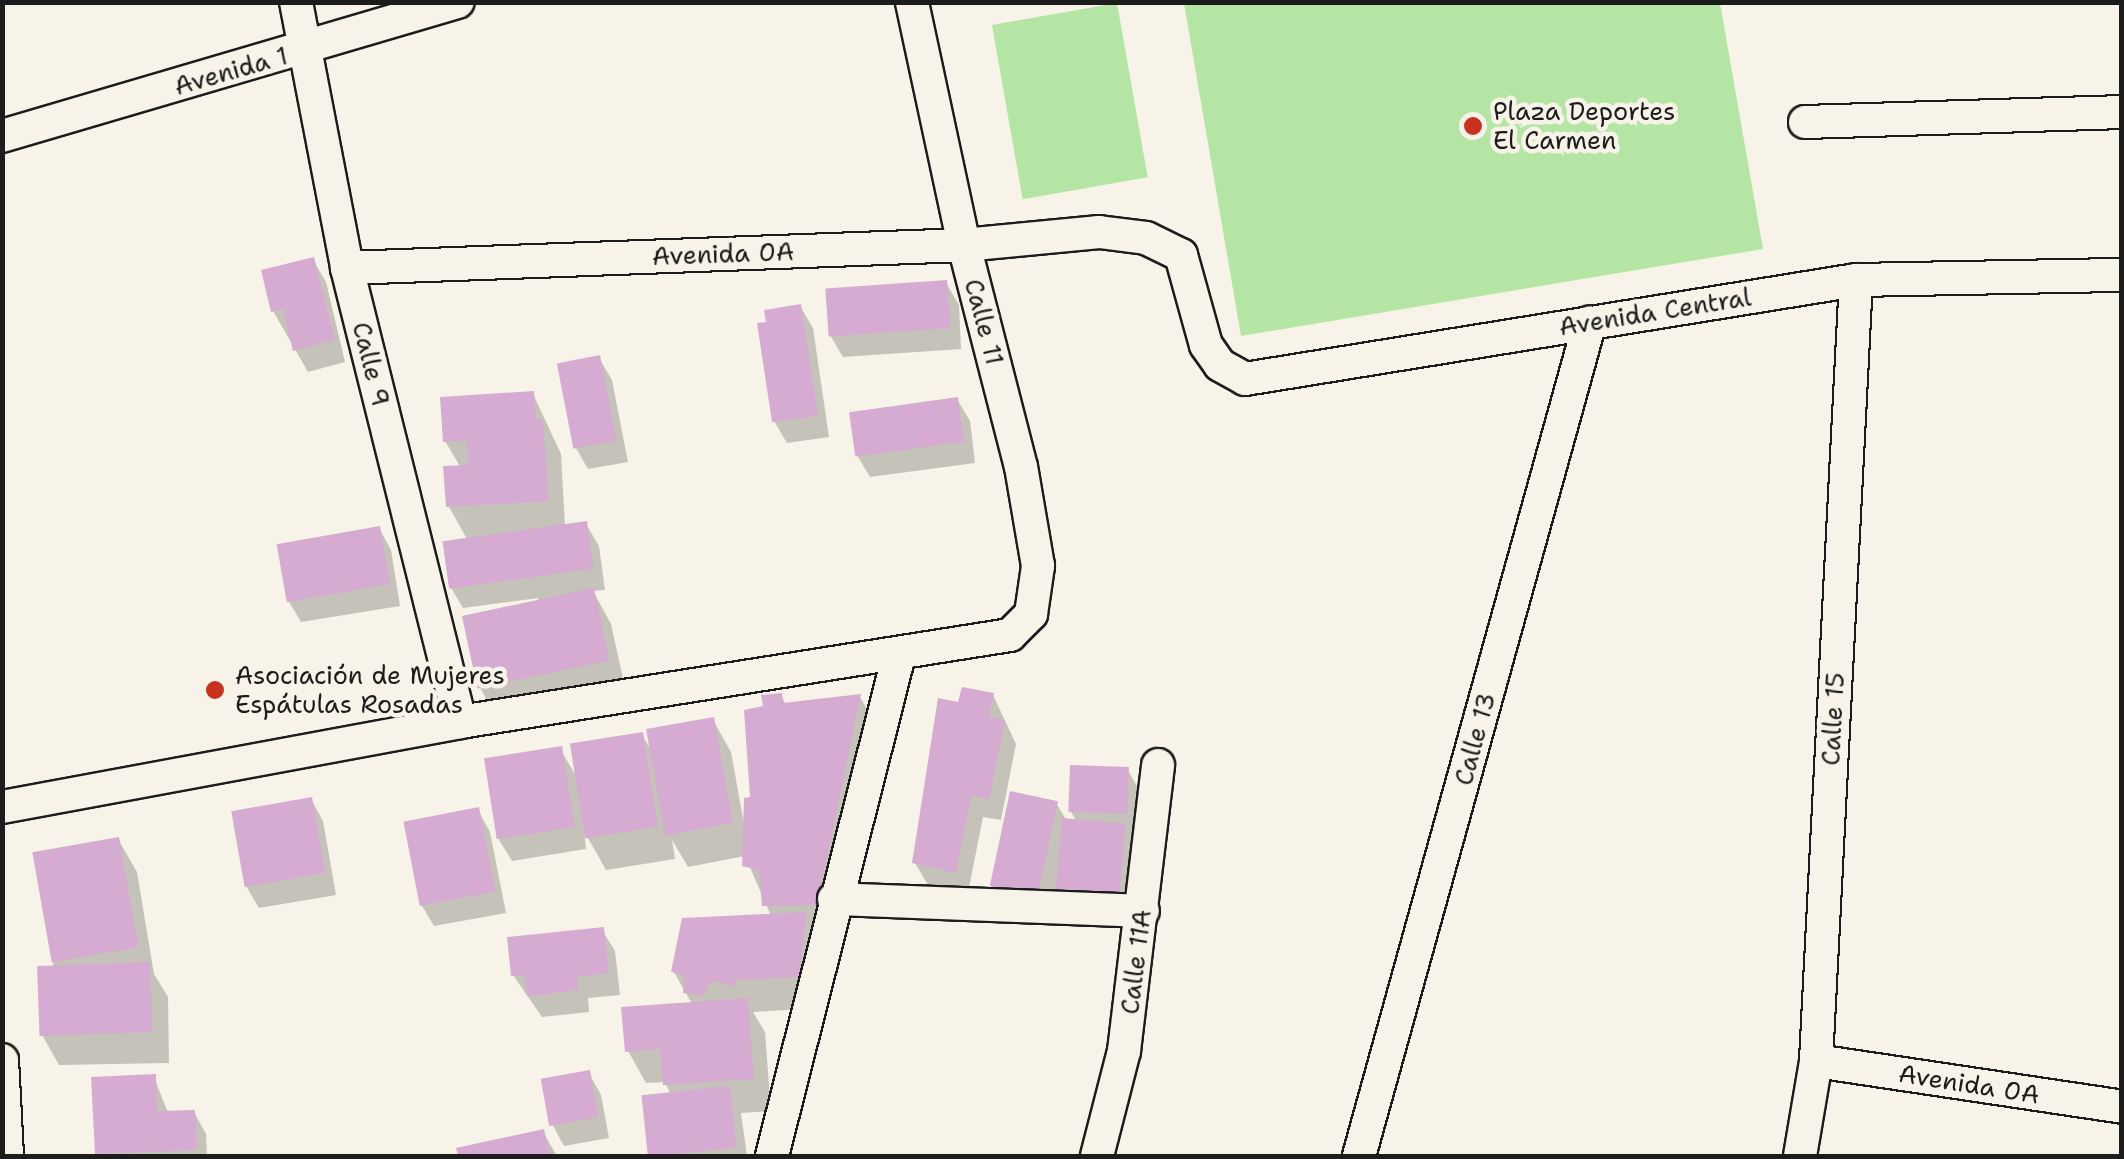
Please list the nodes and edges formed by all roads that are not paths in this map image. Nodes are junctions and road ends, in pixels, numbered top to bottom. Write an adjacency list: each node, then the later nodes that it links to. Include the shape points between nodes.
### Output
1 (296, 2): 4 (street, Calle 9)
2 (458, 2): 4 (street, Avenida 1)
3 (912, 2): 8 (street, Calle 11)
4 (305, 50): 7 (street, Avenida 1); 9 (street, Calle 9)
5 (2122, 112): 6 (street)
6 (1805, 122)
7 (2, 136)
8 (964, 245): 9 (street, Avenida 0A); 13 (street, Avenida 0A, via 1099,232 1146,238 1181,255); 14 (street, Calle 11, via 1021,467 1038,566 1031,614 1010,635)
9 (347, 268): 15 (street, Calle 9)
10 (2122, 275): 11 (street, Avenida Central)
11 (1856, 280): 12 (street, Avenida Central); 21 (street, Calle 15)
12 (1590, 322): 13 (street, Avenida Central, via 1245,379 1220,365); 26 (street, Calle 13)
13 (1206, 345)
14 (899, 654): 15 (street); 18 (street)
15 (460, 722): 17 (street)
16 (1158, 764): 19 (street, Calle 11A)
17 (2, 807)
18 (834, 900): 19 (street); 24 (street)
19 (1143, 911): 25 (street, Calle 11A, via 1124,1051)
20 (2, 1060): 23 (street)
21 (1816, 1061): 22 (street, Avenida 0A); 27 (street, Calle 15)
22 (2122, 1107)
23 (7, 1156)
24 (772, 1156)
25 (1097, 1156)
26 (1359, 1156)
27 (1800, 1156)

